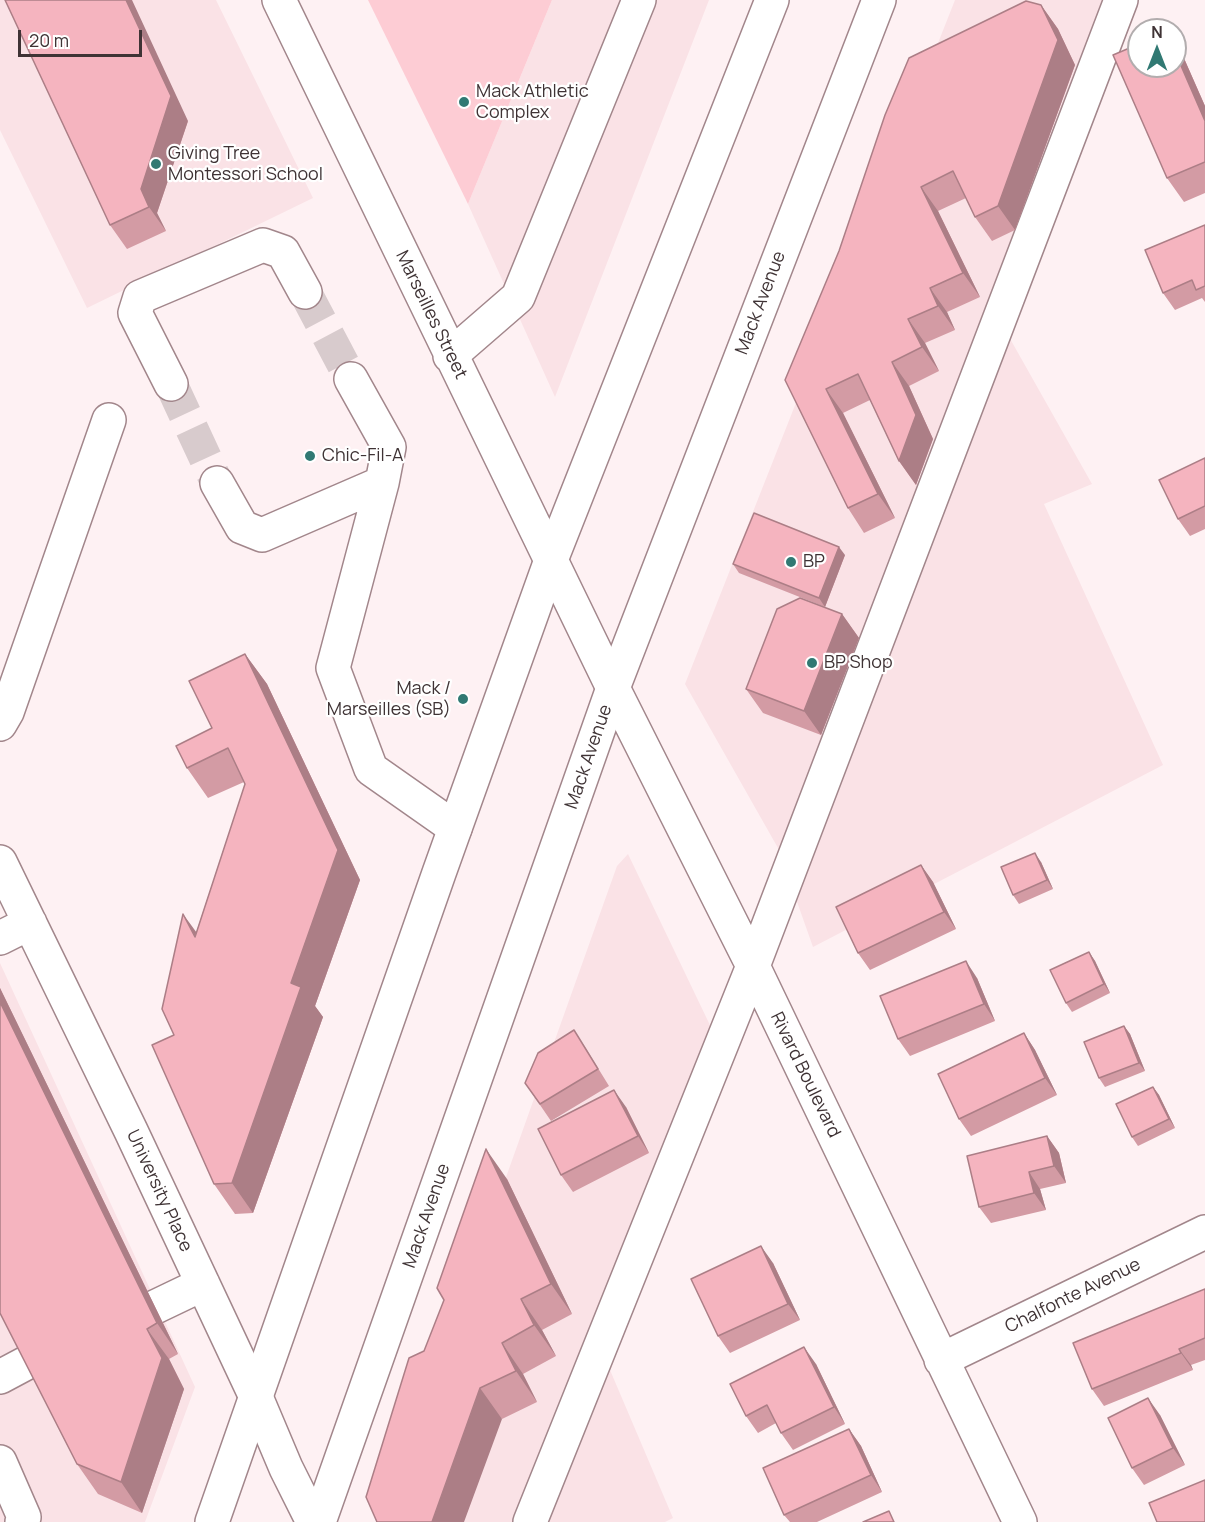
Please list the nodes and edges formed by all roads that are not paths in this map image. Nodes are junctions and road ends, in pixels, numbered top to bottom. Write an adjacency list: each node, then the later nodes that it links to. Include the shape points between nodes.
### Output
1 (279, 0): 7 (main road, Marseilles Street)
2 (639, 0): 7 (main road, via 518,297)
3 (772, 0): 13 (main road)
4 (879, 0): 15 (main road, Mack Avenue)
5 (1121, 0): 21 (main road)
6 (305, 292): 9 (main road, via 283,252 263,245 140,297 135,313)
7 (450, 356): 13 (main road, Marseilles Street)
8 (351, 379): 12 (main road, via 389,447)
9 (171, 384)
10 (109, 420): 16 (main road)
11 (217, 483): 12 (main road, via 242,527 262,535)
12 (382, 483): 17 (main road, via 333,668 371,769)
13 (552, 560): 14 (main road, Marseilles Street); 17 (main road)
14 (585, 630): 15 (main road, Rivard Boulevard)
15 (613, 688): 21 (main road, Rivard Boulevard); 33 (main road, Mack Avenue)
16 (0, 724)
17 (454, 828): 28 (main road)
18 (0, 862): 19 (main road, University Place)
19 (30, 923): 20 (main road); 23 (main road, University Place)
20 (0, 938)
21 (753, 966): 26 (main road, Rivard Boulevard); 34 (main road)
22 (1205, 1232): 26 (main road, Chalfonte Avenue)
23 (203, 1284): 24 (main road); 28 (main road, University Place)
24 (155, 1306)
25 (30, 1360): 27 (main road)
26 (941, 1360): 35 (main road, Rivard Boulevard)
27 (0, 1377)
28 (256, 1397): 31 (main road); 32 (main road, University Place)
29 (0, 1462): 30 (main road)
30 (23, 1520)
31 (212, 1522)
32 (313, 1522)
33 (319, 1522)
34 (530, 1522)
35 (1020, 1522)

